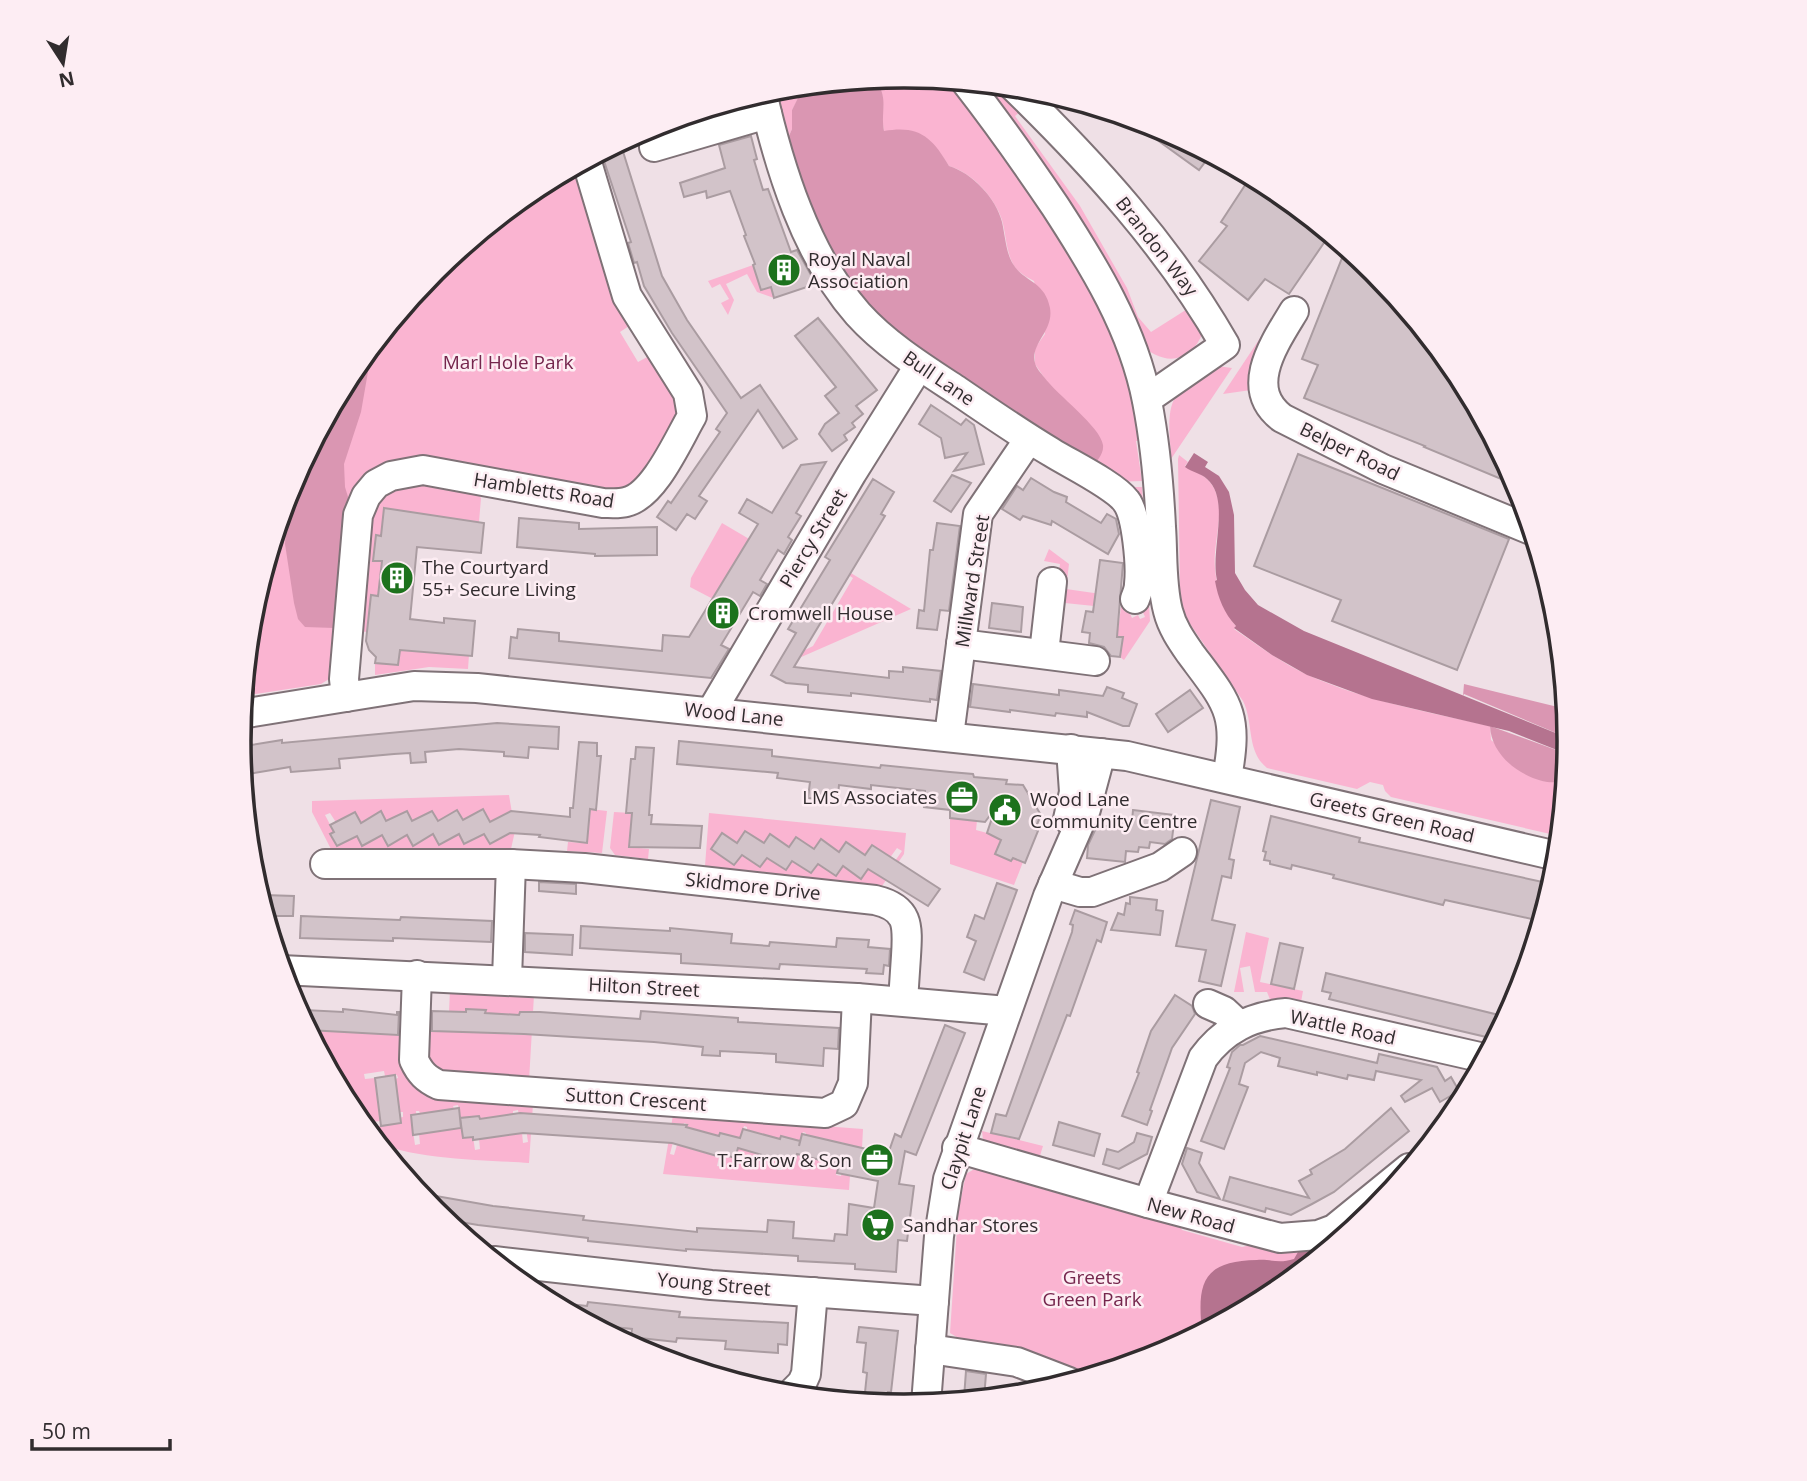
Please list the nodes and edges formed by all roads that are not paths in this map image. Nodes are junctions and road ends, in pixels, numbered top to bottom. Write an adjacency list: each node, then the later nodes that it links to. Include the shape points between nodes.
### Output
1 (973, 92): 8 (street, via 1007,134 1105,286)
2 (1026, 99): 8 (street, Brandon Way, via 1101,176 1198,298 1225,345)
3 (764, 103): 4 (street, Bull Lane); 7 (street, Bull Lane, via 800,216 837,286 858,314)
4 (654, 147)
5 (589, 169): 16 (street, Hambletts Road, via 627,296 688,393 692,416 657,475 641,495 626,502 603,503 423,470 376,484 358,515)
6 (1294, 311): 10 (street, Belper Road, via 1275,342 1264,373 1262,387 1272,410 1383,469)
7 (919, 366): 9 (street, Bull Lane); 18 (street, Piercy Street)
8 (1147, 399): 22 (street, via 1159,483 1168,609 1180,639 1229,710 1232,749)
9 (1029, 439): 12 (street, Bull Lane, via 1127,502 1139,566); 13 (street, Millward Street, via 978,514)
10 (1520, 525)
11 (1052, 582): 14 (street)
12 (1135, 599)
13 (961, 644): 14 (street); 19 (street, Millward Street)
14 (1044, 653): 15 (street)
15 (1095, 661)
16 (346, 697): 17 (street, Wood Lane); 18 (street, Wood Lane, via 414,686 477,688)
17 (252, 712)
18 (711, 712): 19 (street, Wood Lane)
19 (949, 736): 20 (street, Wood Lane)
20 (1071, 749): 21 (street, Wood Lane); 27 (street, Claypit Lane, via 1072,807 1059,844)
21 (1101, 753): 22 (street, Wood Lane); 27 (street, Claypit Lane, via 1086,809)
22 (1227, 778): 23 (street, Greets Green Road)
23 (1546, 853)
24 (325, 864): 25 (street, Skidmore Drive)
25 (511, 864): 30 (street); 32 (street, Skidmore Drive, via 890,903 904,917 908,929)
26 (1172, 869): 27 (street, via 1092,892)
27 (1053, 884): 34 (street, Claypit Lane)
28 (293, 970): 29 (street, Hilton Street)
29 (416, 975): 30 (street, Hilton Street); 31 (street, Sutton Crescent, via 414,1060 428,1080 439,1085 825,1113 844,1104 853,1083)
30 (506, 979): 31 (street, Hilton Street)
31 (857, 998): 32 (street, Hilton Street)
32 (903, 1001): 34 (street, Hilton Street)
33 (1208, 1004): 35 (street)
34 (1007, 1011): 37 (street, Claypit Lane)
35 (1239, 1025): 36 (street, Wattle Road, via 1286,1013); 38 (street, Wattle Road, via 1214,1043 1203,1058)
36 (1473, 1059)
37 (957, 1148): 38 (street, New Road); 42 (street, Claypit Lane, via 944,1198)
38 (1148, 1203): 39 (street, New Road, via 1280,1238 1334,1229)
39 (1350, 1216)
40 (512, 1263): 41 (street, Young Street)
41 (813, 1292): 42 (street, Young Street); 45 (street, via 806,1374)
42 (934, 1301): 43 (street, Claypit Lane)
43 (930, 1349): 44 (street, via 1017,1362); 46 (street, Claypit Lane)
44 (1053, 1376)
45 (800, 1385)
46 (927, 1393)

